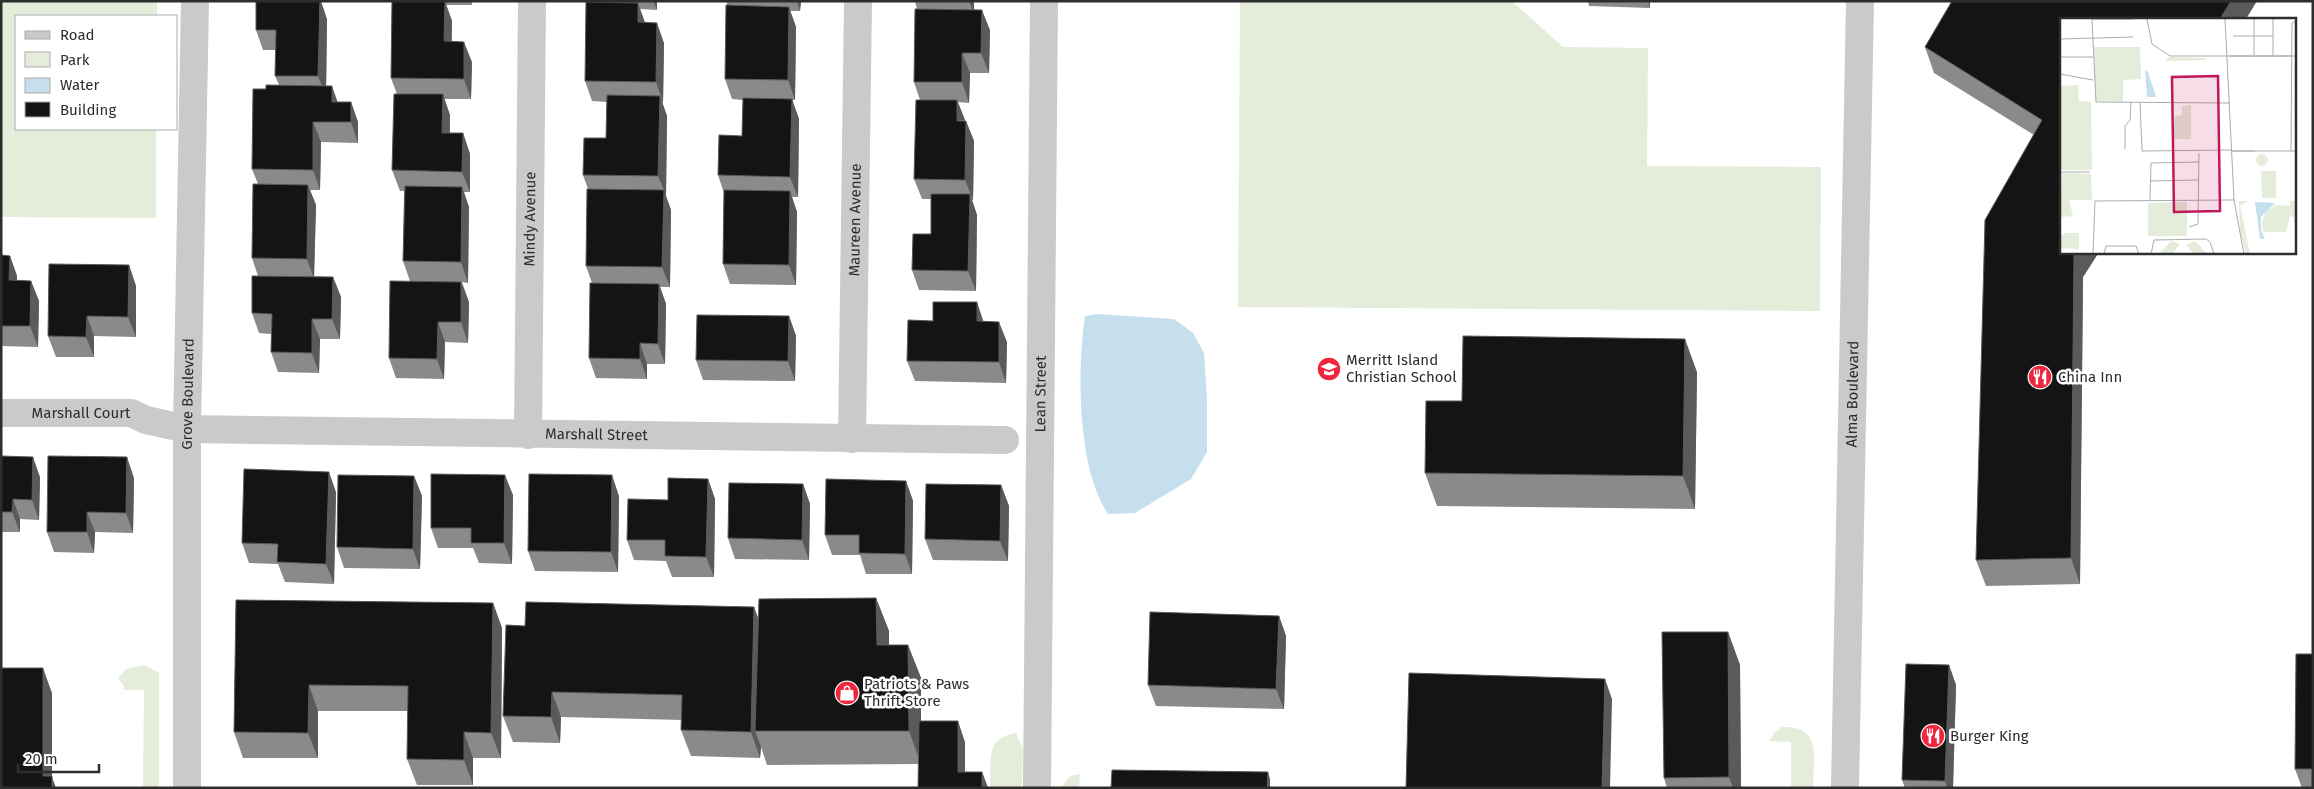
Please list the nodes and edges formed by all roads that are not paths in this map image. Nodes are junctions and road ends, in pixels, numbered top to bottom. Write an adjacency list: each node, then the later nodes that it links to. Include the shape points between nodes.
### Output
1 (194, 1): 7 (street, Grove Boulevard)
2 (532, 1): 8 (street, Mindy Avenue)
3 (858, 1): 9 (street, Maureen Avenue)
4 (1044, 1): 12 (street, Lean Street)
5 (1860, 1): 13 (street, Alma Boulevard)
6 (1, 413): 7 (street, Marshall Court, via 131,413 146,420)
7 (187, 429): 8 (street, Marshall Street); 11 (street, Grove Boulevard)
8 (528, 435): 9 (street, Marshall Street)
9 (852, 439): 10 (street, Marshall Street)
10 (1005, 440)
11 (187, 788)
12 (1037, 788)
13 (1845, 788)

